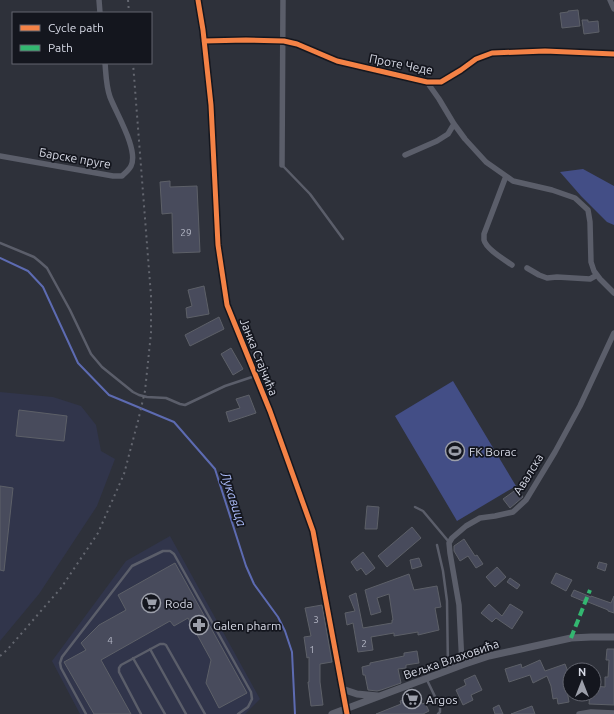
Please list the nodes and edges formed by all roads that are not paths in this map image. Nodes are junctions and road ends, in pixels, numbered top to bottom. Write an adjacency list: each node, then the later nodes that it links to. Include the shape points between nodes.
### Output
1 (99, 0): 6 (street)
2 (198, 0): 7 (street, Јанка Стајчића)
3 (283, 0): 8 (street)
4 (610, 0): 5 (street)
5 (614, 9)
6 (100, 12)
7 (204, 41): 8 (street, Проте Чеде); 24 (street, Јанка Стајчића, via 211,105 218,245 227,305)
8 (284, 41): 11 (street, Проте Чеде, via 337,61); 15 (street)
9 (614, 54): 11 (street, Проте Чеде, via 545,51 492,54 476,59 441,82)
10 (105, 64): 14 (street, Барске пруге, via 107,89 130,142 131,167 122,176)
11 (427, 82): 12 (street)
12 (454, 124): 13 (street, via 448,134 437,141); 16 (street, via 486,162)
13 (405, 155)
14 (0, 156)
15 (282, 165): 17 (lane, via 310,194)
16 (506, 176): 19 (street, via 484,239 490,248); 21 (street, via 513,181 575,198 588,210 591,262)
17 (343, 239)
18 (0, 243): 24 (lane, via 34,257 44,264 70,310 90,354 136,394 166,398 185,405 225,386)
19 (512, 266)
20 (527, 268): 21 (street, via 548,278 590,279)
21 (597, 275): 22 (street)
22 (614, 293)
23 (614, 333): 26 (street, Авалска, via 580,406 526,500 513,512 480,518 466,526)
24 (256, 376): 34 (street, Јанка Стајчића, via 312,531)
25 (415, 507): 26 (lane, via 423,510)
26 (449, 543): 31 (street, via 459,605)
27 (437, 545): 32 (lane, via 447,601)
28 (614, 637): 31 (street, Вељка Влаховића, via 571,638 489,656)
29 (150, 649): 30 (lane); 41 (lane); 42 (lane, via 160,644 166,645)
30 (133, 658): 39 (lane, via 118,668); 40 (lane)
31 (462, 665): 32 (street, Вељка Влаховића)
32 (448, 670): 33 (street, Вељка Влаховића)
33 (426, 679): 35 (street, Вељка Влаховића); 45 (lane, via 440,707)
34 (342, 689): 35 (street, via 357,694); 36 (street, Јанка Стајчића)
35 (380, 696): 36 (street, Вељка Влаховића)
36 (346, 711): 44 (street, Вељка Влаховића)
37 (614, 713): 46 (street)
38 (86, 714): 43 (lane, via 61,668 62,657 132,566 163,551 170,551 251,692 252,699 248,707)
39 (141, 714)
40 (165, 714)
41 (186, 714)
42 (205, 714)
43 (238, 714)
44 (332, 714)
45 (438, 714)
46 (579, 714)

